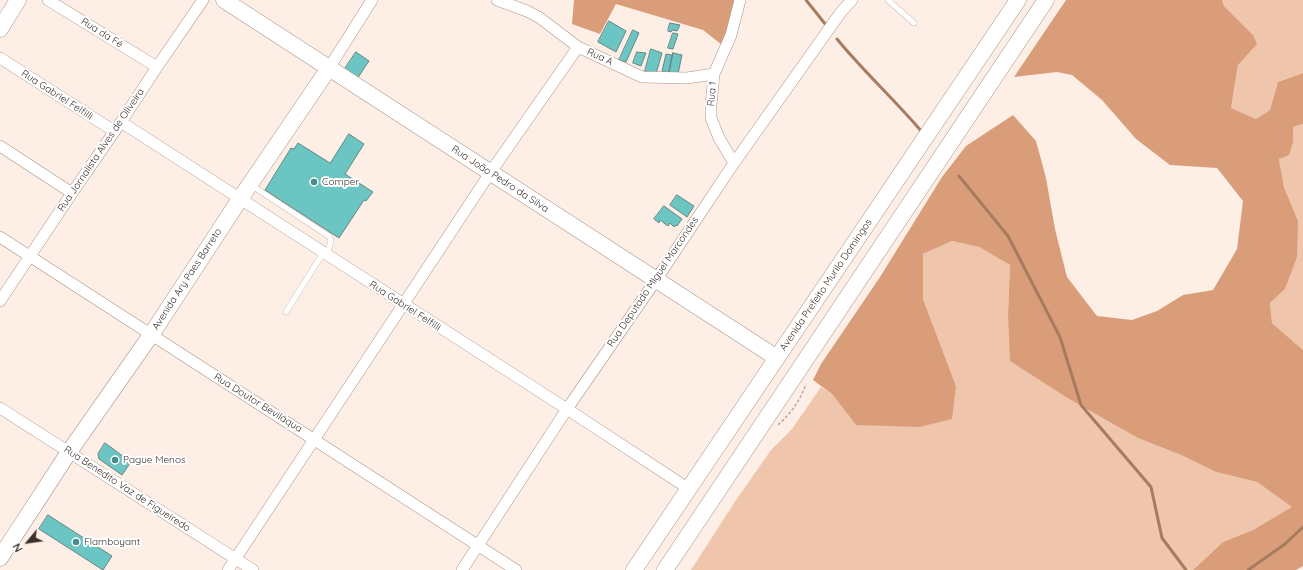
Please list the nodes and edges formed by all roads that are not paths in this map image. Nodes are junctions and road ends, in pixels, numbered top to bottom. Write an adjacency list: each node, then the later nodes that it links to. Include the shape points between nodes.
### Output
1 (18, 0): 13 (main road)
2 (48, 0): 16 (street, Rua da Fé)
3 (203, 0): 16 (street, Rua Jornalista Alves de Oliveira)
4 (224, 0): 17 (main road, Rua João Pedro da Silva)
5 (372, 0): 17 (street, Avenida Ary Paes Barreto)
6 (497, 0): 14 (street, Rua A, via 540,18)
7 (740, 0): 18 (street, Rua 1, via 731,35)
8 (852, 0): 21 (street, Rua Deputado Miguel Marcondes)
9 (888, 0): 12 (lane)
10 (1018, 0): 34 (main road, Avenida Prefeito Murilo Domingos)
11 (1046, 0): 48 (main road)
12 (914, 23)
13 (0, 29)
14 (578, 47): 18 (street, Rua A, via 642,77 687,78); 22 (street)
15 (0, 58): 19 (street, Rua Gabriel Felfilli)
16 (157, 67): 19 (street, Rua Jornalista Alves de Oliveira)
17 (329, 68): 22 (main road, Rua João Pedro da Silva); 23 (main road, Avenida Ary Paes Barreto)
18 (714, 74): 21 (street, Rua 1, via 712,118 719,138)
19 (118, 127): 24 (street, Rua Jornalista Alves de Oliveira); 25 (street, Rua Gabriel Felfilli)
20 (0, 146): 24 (street)
21 (734, 163): 29 (street, Rua Deputado Miguel Marcondes)
22 (490, 173): 29 (main road, Rua João Pedro da Silva); 31 (street)
23 (250, 185): 25 (main road, Avenida Ary Paes Barreto); 27 (lane, via 330,237 331,241)
24 (72, 193): 28 (street, Rua Jornalista Alves de Oliveira)
25 (240, 199): 27 (street, Rua Gabriel Felfilli); 33 (main road, Avenida Ary Paes Barreto)
26 (0, 237): 28 (street, Rua Doutor Beviláqua)
27 (325, 254): 31 (street, Rua Gabriel Felfilli); 32 (lane)
28 (30, 257): 30 (street, Rua Jornalista Alves de Oliveira); 33 (street, Rua Doutor Beviláqua)
29 (656, 280): 34 (main road, Rua João Pedro da Silva); 36 (street, Rua Deputado Miguel Marcondes)
30 (0, 301)
31 (403, 304): 36 (street, Rua Gabriel Felfilli); 37 (street)
32 (286, 312)
33 (151, 335): 37 (street, Rua Doutor Beviláqua); 38 (main road, Avenida Ary Paes Barreto)
34 (777, 358): 39 (main road, Avenida Prefeito Murilo Domingos)
35 (0, 408): 38 (street, Rua Benedito Vaz de Figueiredo)
36 (567, 409): 39 (street, Rua Gabriel Felfilli); 40 (street, Rua Deputado Miguel Marcondes)
37 (315, 439): 40 (street, Rua Doutor Beviláqua); 42 (street)
38 (69, 452): 41 (main road, Avenida Ary Paes Barreto); 42 (street, Rua Benedito Vaz de Figueiredo)
39 (689, 489): 47 (main road, Avenida Prefeito Murilo Domingos)
40 (479, 545): 45 (street, Rua Deputado Miguel Marcondes); 46 (street, Rua Doutor Beviláqua)
41 (0, 558)
42 (236, 559): 43 (street); 44 (street, Rua Benedito Vaz de Figueiredo)
43 (228, 570)
44 (253, 570)
45 (462, 570)
46 (516, 570)
47 (634, 570)
48 (665, 570)

